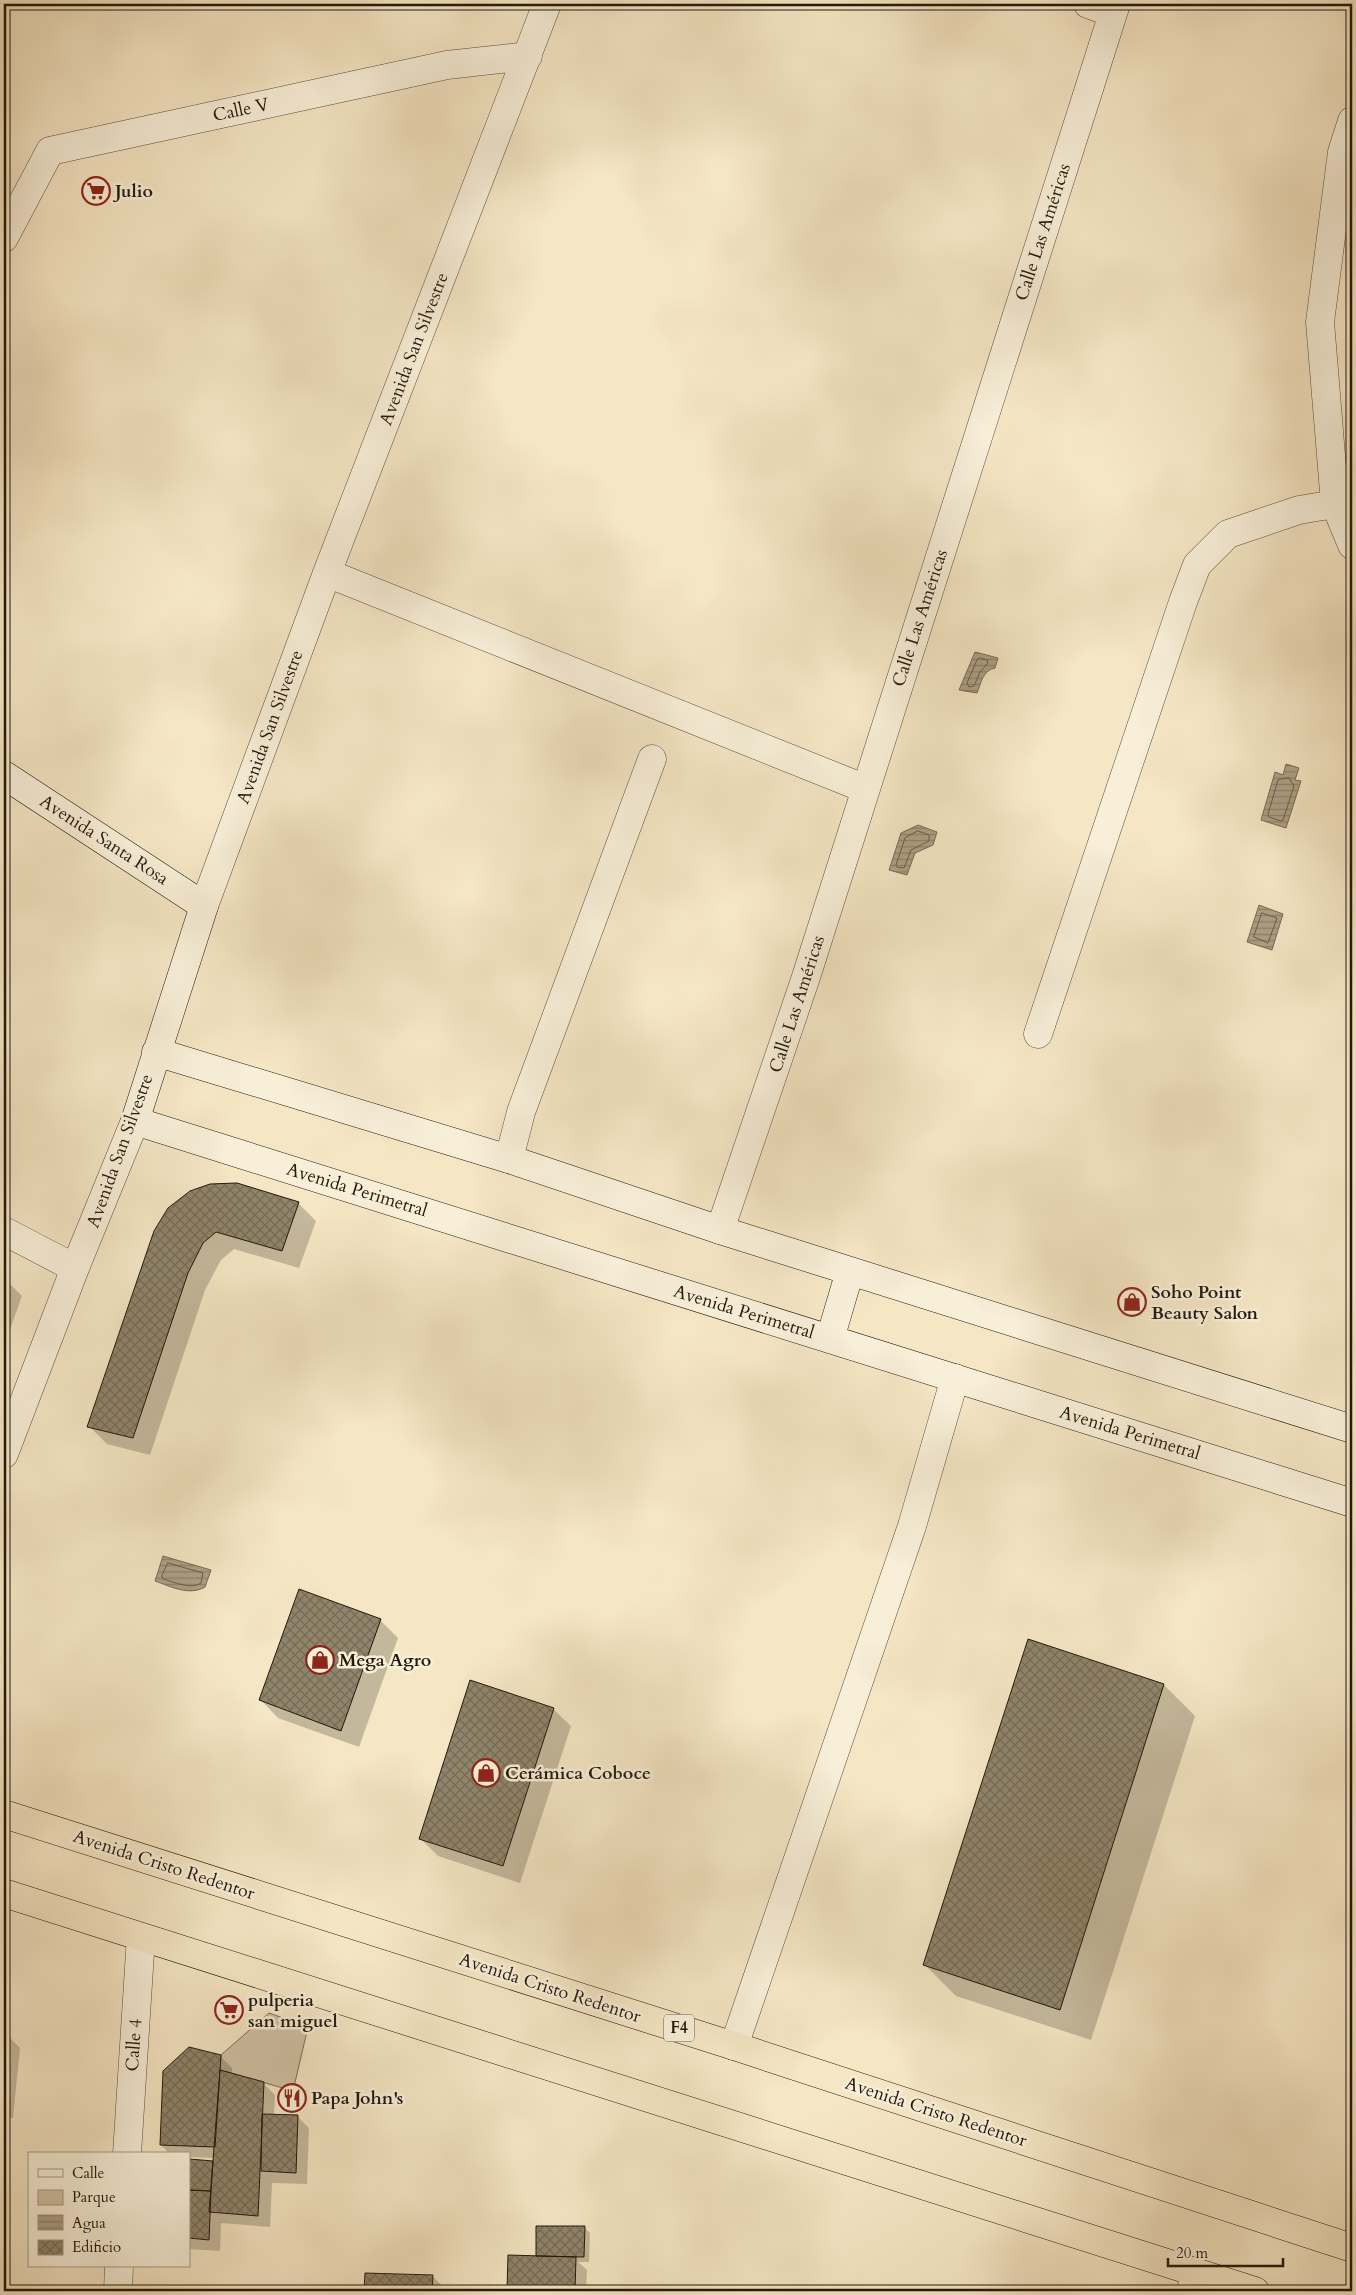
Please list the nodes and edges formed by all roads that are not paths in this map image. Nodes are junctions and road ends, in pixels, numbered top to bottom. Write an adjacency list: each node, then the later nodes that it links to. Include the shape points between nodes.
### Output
1 (547, 4): 3 (street, Avenida San Silvestre)
2 (1105, 7): 11 (street, Calle Las Américas)
3 (528, 56): 5 (street, Calle V, via 447,65 50,151); 8 (street, Avenida San Silvestre)
4 (1352, 121): 6 (street, via 1342,152 1320,322)
5 (4, 238)
6 (1335, 504): 7 (street); 13 (street, via 1299,510 1228,534 1197,565)
7 (1352, 545)
8 (327, 573): 11 (street); 12 (street, Avenida San Silvestre)
9 (652, 759): 16 (street, via 521,1112)
10 (4, 775): 12 (street, Avenida Santa Rosa)
11 (866, 789): 17 (street, Calle Las Américas)
12 (204, 906): 14 (street, Avenida San Silvestre)
13 (1038, 1034)
14 (156, 1052): 15 (street, Avenida San Silvestre); 16 (street)
15 (136, 1121): 19 (street, Avenida San Silvestre); 21 (street, Avenida Perimetral)
16 (509, 1159): 17 (street)
17 (720, 1230): 20 (street)
18 (4, 1231): 19 (street)
19 (75, 1268): 24 (street, Avenida San Silvestre)
20 (850, 1271): 21 (street); 23 (street)
21 (830, 1339): 22 (street, Avenida Perimetral)
22 (955, 1378): 25 (street, Avenida Perimetral); 29 (street, via 912,1526)
23 (1352, 1429)
24 (4, 1454)
25 (1352, 1503)
26 (4, 1814): 29 (highway, Avenida Cristo Redentor / F4)
27 (4, 1893): 28 (highway)
28 (141, 1937): 30 (street, Calle 4); 33 (highway)
29 (734, 2046): 31 (highway, Avenida Cristo Redentor / F4)
30 (127, 2152)
31 (1352, 2248)
32 (119, 2268): 34 (street)
33 (1193, 2282): 35 (highway)
34 (118, 2291)
35 (1255, 2291)

